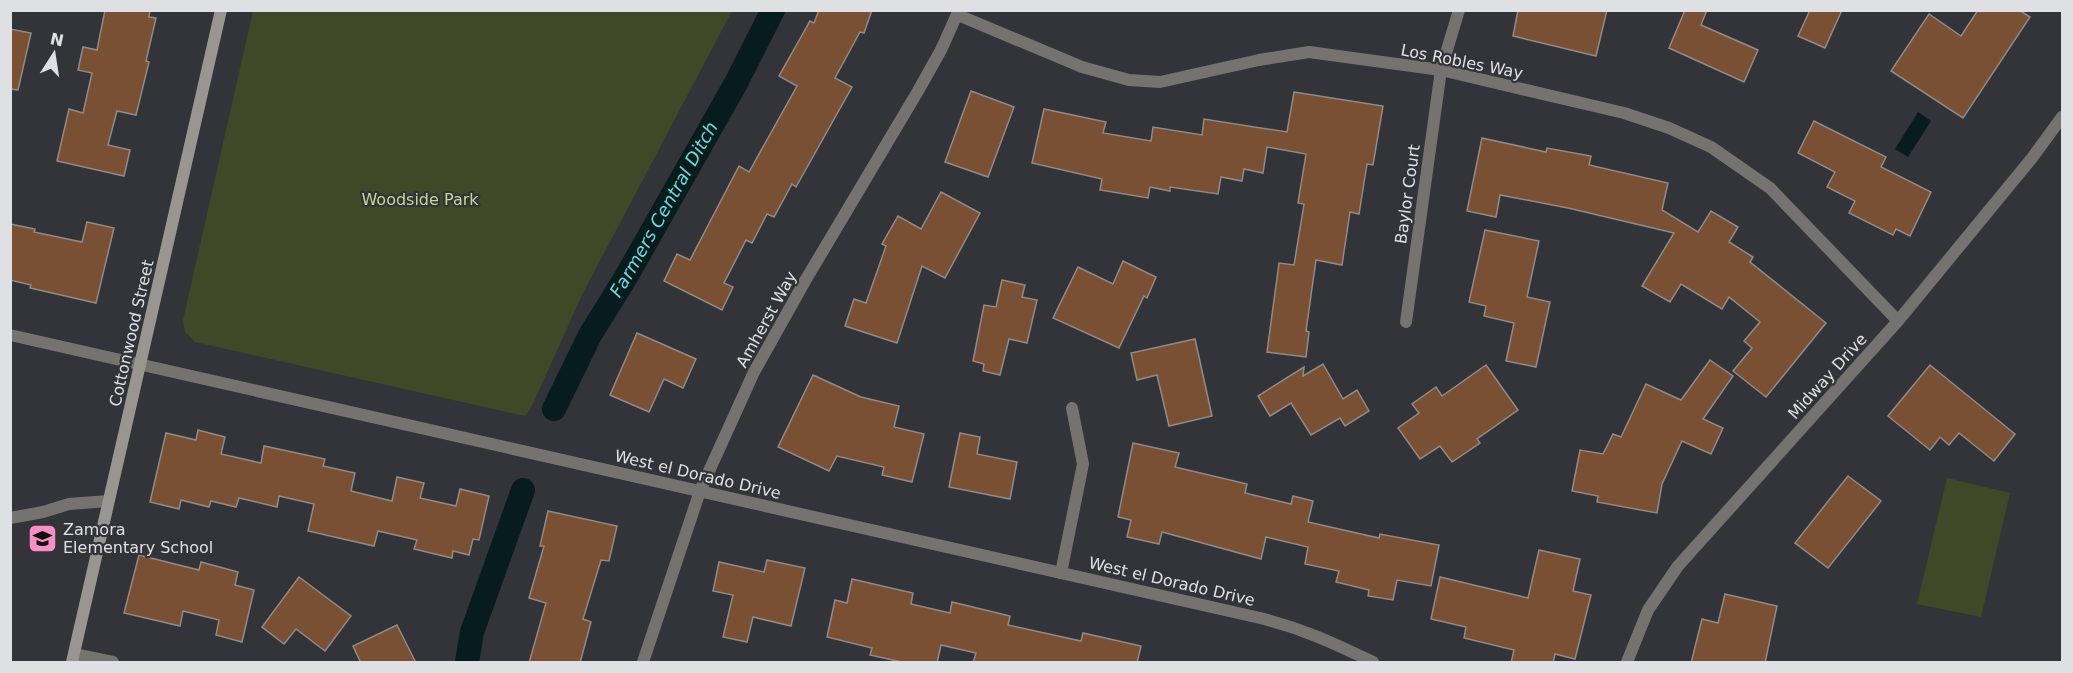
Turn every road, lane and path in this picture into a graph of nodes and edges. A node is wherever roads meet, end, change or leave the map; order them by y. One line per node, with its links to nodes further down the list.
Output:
1 (221, 10): 9 (street, Cottonwood Street)
2 (1458, 10): 4 (street, Baylor Court)
3 (958, 13): 4 (street, Los Robles Way); 11 (street, Amherst Way)
4 (1441, 70): 6 (street, Los Robles Way); 7 (street, Baylor Court)
5 (2062, 117): 6 (street, Midway Drive)
6 (1898, 321): 20 (street, Midway Drive)
7 (1406, 322)
8 (10, 335): 9 (street, West el Dorado Drive)
9 (140, 365): 11 (street, West el Dorado Drive); 12 (street, Cottonwood Street)
10 (1072, 408): 14 (street)
11 (700, 491): 14 (street, West el Dorado Drive); 18 (street, Amherst Way)
12 (108, 501): 13 (street); 15 (street, Cottonwood Street)
13 (10, 518)
14 (1062, 573): 16 (street, West el Dorado Drive)
15 (73, 658): 17 (street)
16 (1360, 660): 19 (street, West el Dorado Drive)
17 (113, 663)
18 (643, 663)
19 (1373, 663)
20 (1627, 663)

